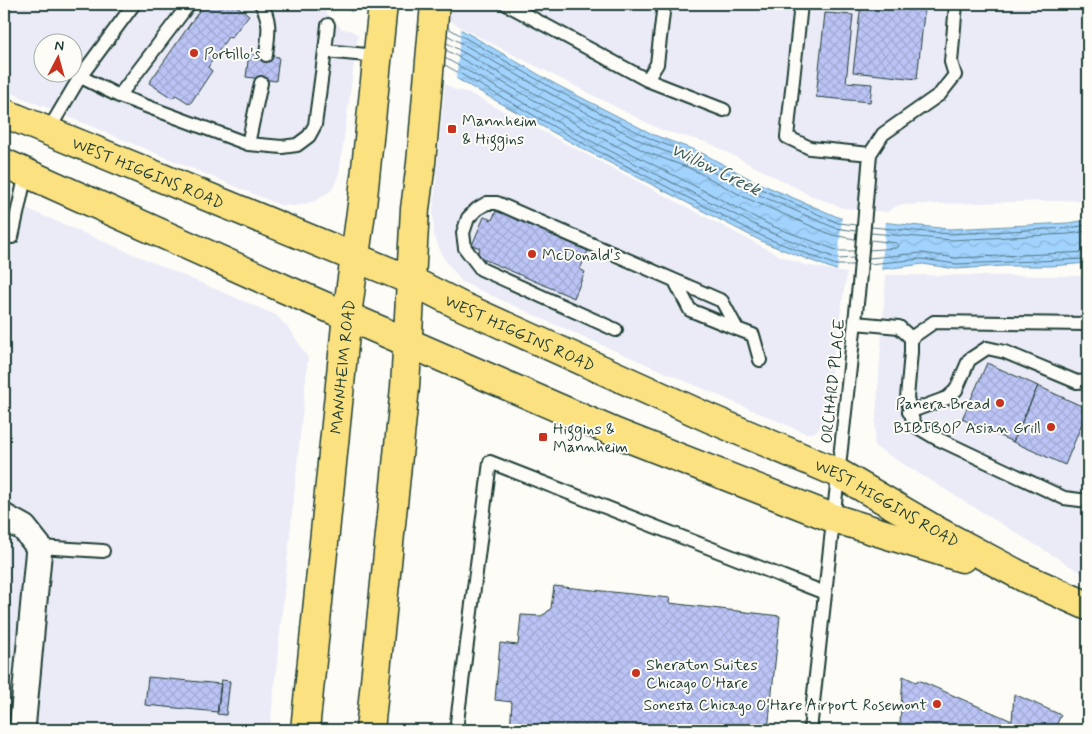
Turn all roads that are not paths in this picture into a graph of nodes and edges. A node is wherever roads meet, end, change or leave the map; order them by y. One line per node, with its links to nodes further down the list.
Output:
1 (134, 4): 14 (lane)
2 (189, 4): 19 (lane)
3 (261, 4): 13 (lane)
4 (383, 4): 12 (main road, MANNHEIM ROAD)
5 (506, 4): 16 (lane)
6 (664, 4): 16 (lane)
7 (801, 4): 24 (lane)
8 (956, 4): 24 (lane)
9 (435, 8): 28 (main road)
10 (328, 25): 11 (lane)
11 (325, 51): 12 (lane); 23 (lane)
12 (378, 51): 27 (main road, MANNHEIM ROAD)
13 (266, 55)
14 (82, 68)
15 (82, 78): 19 (lane)
16 (647, 80): 20 (lane)
17 (72, 82): 22 (lane)
18 (261, 83): 23 (lane)
19 (119, 96): 23 (lane)
20 (724, 110)
21 (4, 113): 22 (main road, WEST HIGGINS ROAD)
22 (48, 131): 27 (main road, WEST HIGGINS ROAD)
23 (248, 144)
24 (870, 154): 31 (lane, ORCHARD PLACE)
25 (15, 168): 26 (lane); 30 (main road, WEST HIGGINS ROAD)
26 (12, 236)
27 (356, 259): 28 (main road, WEST HIGGINS ROAD); 30 (main road, MANNHEIM ROAD)
28 (410, 280): 36 (main road); 40 (main road, WEST HIGGINS ROAD)
29 (675, 281): 33 (lane); 33 (lane); 34 (lane)
30 (348, 315): 36 (main road, WEST HIGGINS ROAD); 50 (main road, MANNHEIM ROAD)
31 (855, 323): 35 (lane); 40 (lane, ORCHARD PLACE)
32 (1088, 324): 35 (lane)
33 (738, 329): 37 (lane)
34 (616, 330)
35 (911, 338): 39 (lane)
36 (408, 342): 43 (main road, WEST HIGGINS ROAD); 51 (main road)
37 (760, 360)
38 (1088, 381): 39 (lane)
39 (910, 412): 41 (lane)
40 (838, 473): 43 (lane, ORCHARD PLACE); 46 (main road, WEST HIGGINS ROAD)
41 (1088, 501)
42 (6, 517): 44 (street)
43 (833, 518): 46 (main road, WEST HIGGINS ROAD); 47 (lane, ORCHARD PLACE)
44 (39, 547): 45 (lane); 49 (street)
45 (103, 551)
46 (1025, 578): 48 (main road, WEST HIGGINS ROAD)
47 (825, 593): 52 (lane); 53 (lane, ORCHARD PLACE)
48 (1088, 606)
49 (22, 730)
50 (305, 730)
51 (370, 730)
52 (456, 730)
53 (810, 730)

